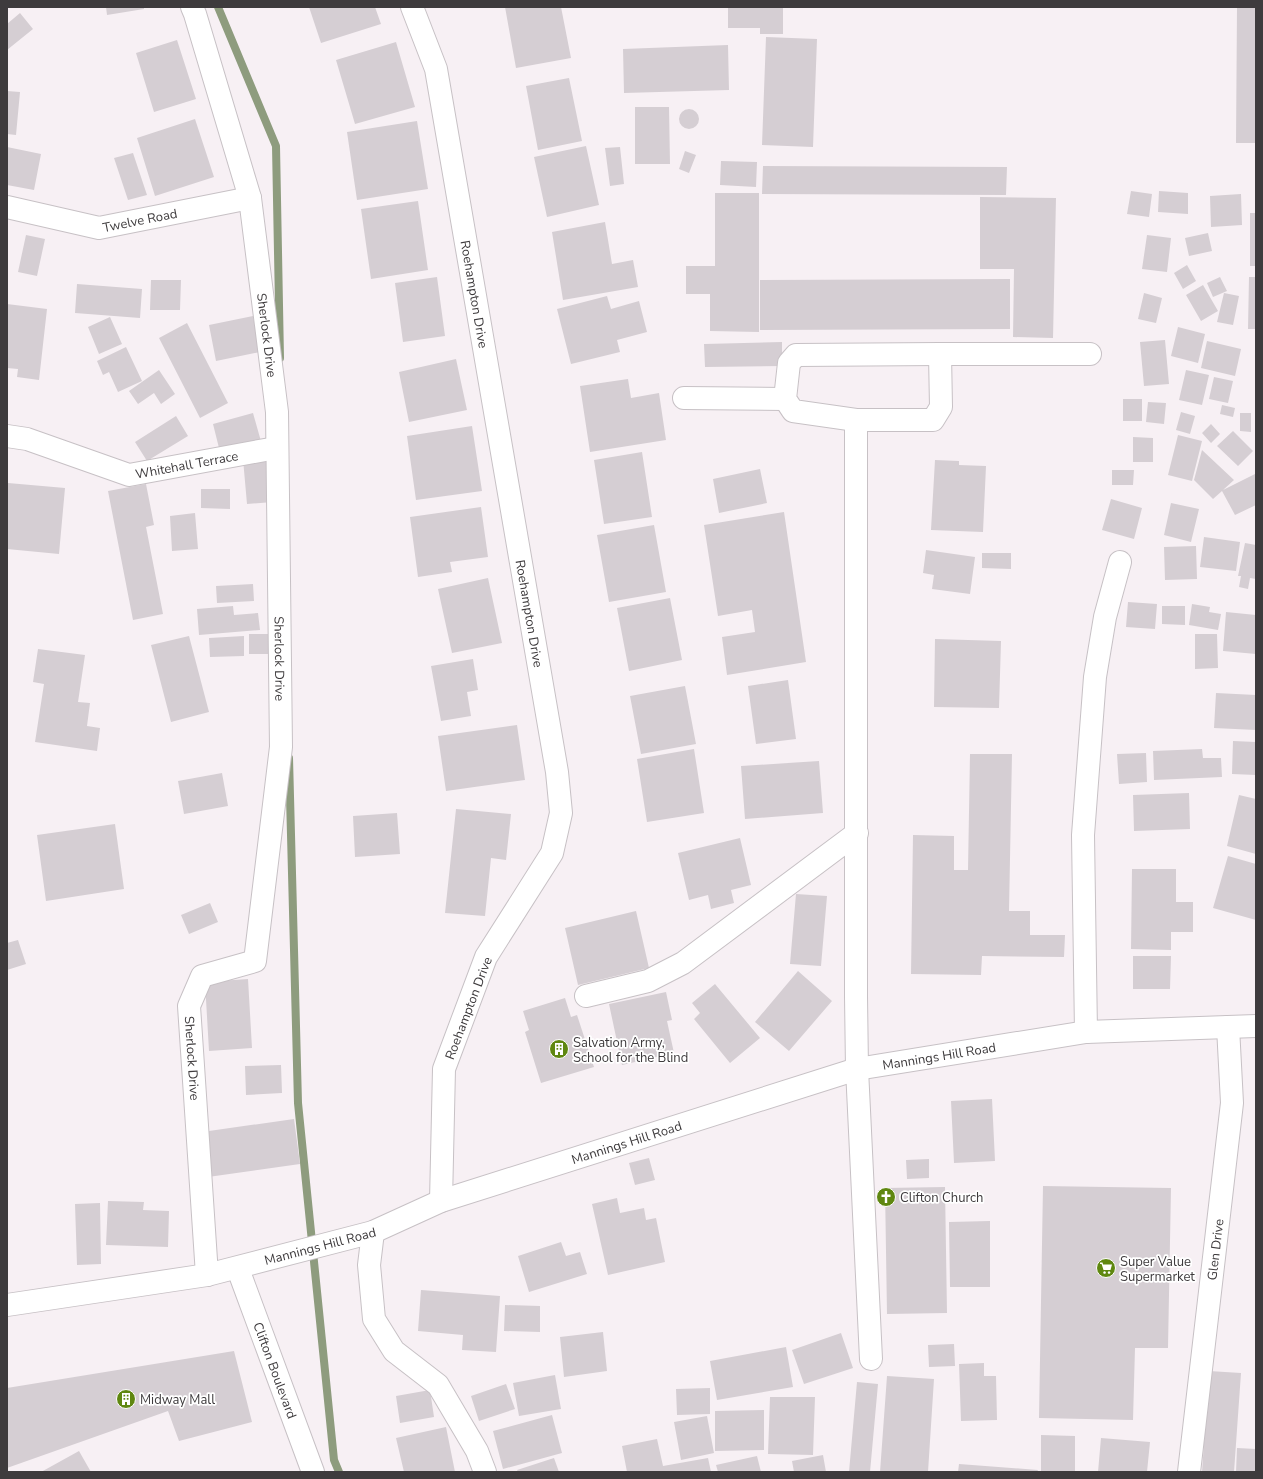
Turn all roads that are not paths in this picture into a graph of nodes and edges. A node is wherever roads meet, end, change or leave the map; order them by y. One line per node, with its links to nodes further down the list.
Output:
1 (192, 7): 3 (street, Sherlock Drive)
2 (412, 7): 19 (street, Roehampton Drive)
3 (250, 198): 4 (street, Twelve Road); 11 (street, Sherlock Drive)
4 (7, 207)
5 (940, 354): 6 (street); 8 (street); 9 (street)
6 (1090, 354)
7 (684, 398): 8 (street)
8 (785, 399): 9 (street)
9 (856, 420): 13 (street)
10 (7, 436): 11 (street, Whitehall Terrace)
11 (276, 448): 22 (street, Sherlock Drive)
12 (1120, 562): 17 (street)
13 (857, 833): 14 (street); 18 (street)
14 (586, 996)
15 (1256, 1026): 16 (street, Mannings Hill Road)
16 (1228, 1027): 17 (street, Mannings Hill Road); 27 (street, Glen Drive)
17 (1086, 1032): 18 (street, Mannings Hill Road)
18 (857, 1069): 19 (street, Mannings Hill Road); 24 (street)
19 (441, 1201): 20 (street, Mannings Hill Road)
20 (373, 1232): 21 (street, Mannings Hill Road); 26 (street)
21 (238, 1269): 22 (street, Mannings Hill Road); 25 (street, Clifton Boulevard)
22 (207, 1276): 23 (street, Mannings Hill Road)
23 (7, 1304)
24 (871, 1358)
25 (313, 1472)
26 (485, 1472)
27 (1189, 1472)

